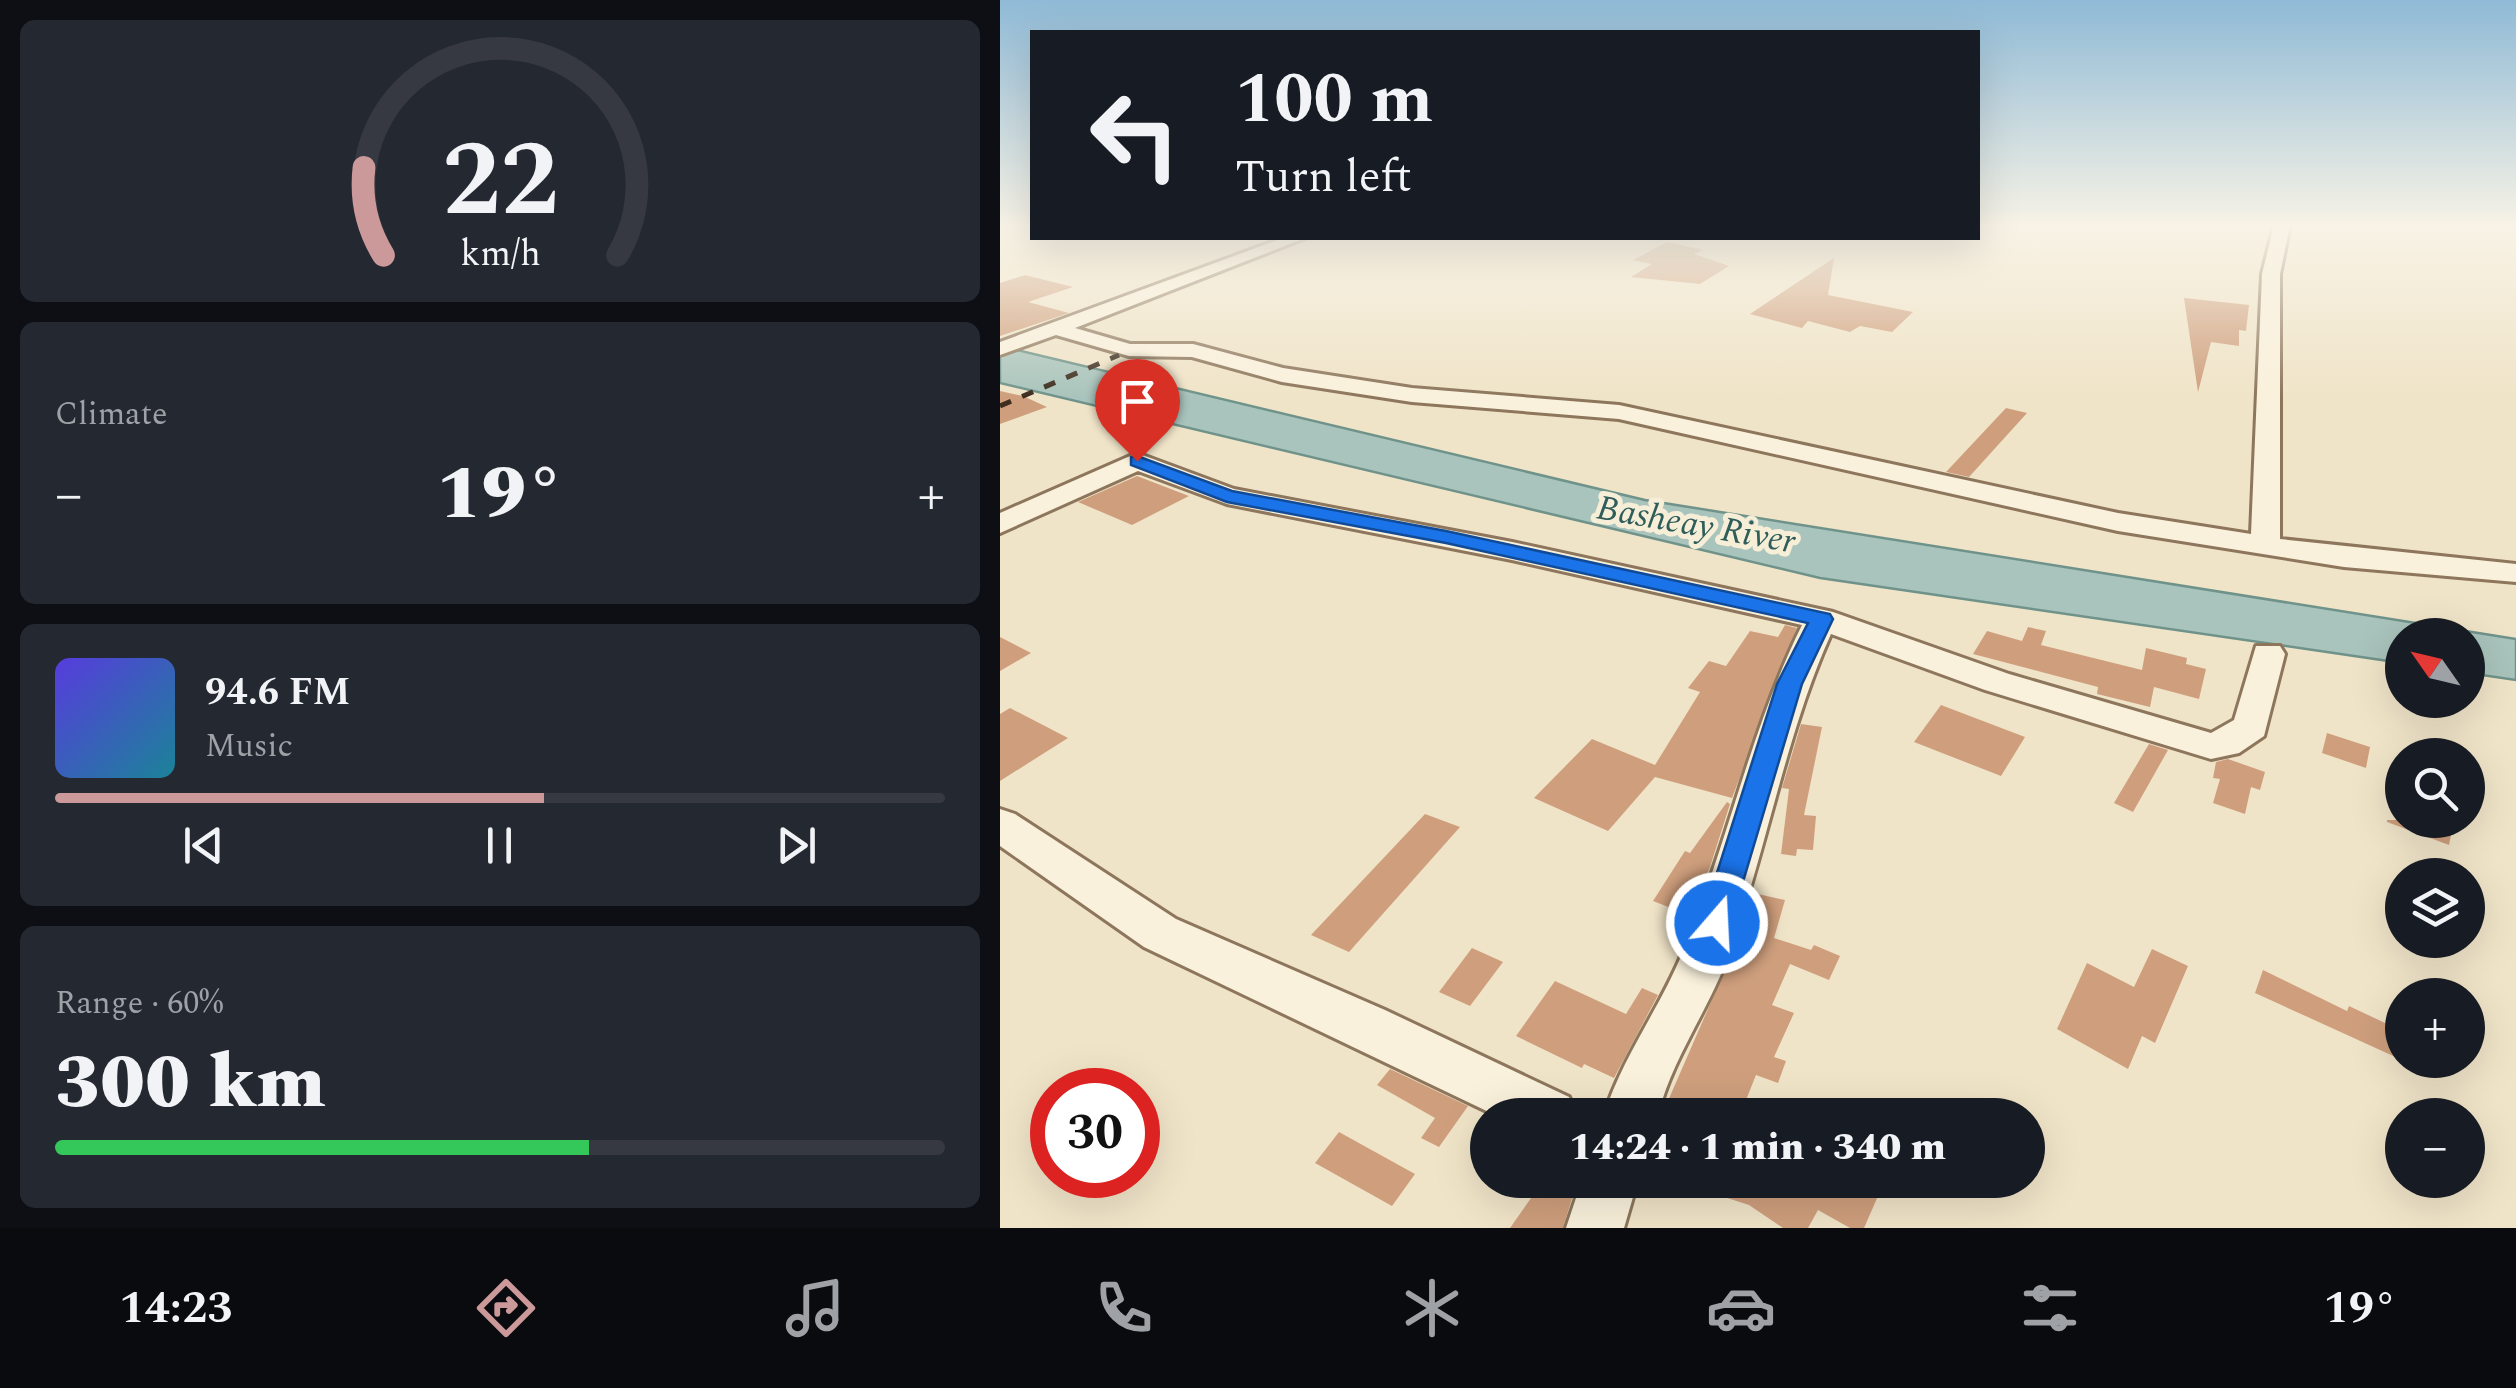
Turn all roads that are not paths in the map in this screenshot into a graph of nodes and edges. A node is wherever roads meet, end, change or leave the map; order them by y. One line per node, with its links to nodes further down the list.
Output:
1 (1177, 282): 3 (street)
2 (2271, 282): 6 (street)
3 (1056, 327): 4 (street); 6 (street)
4 (1000, 349)
5 (1000, 524): 8 (street)
6 (2265, 545): 7 (street)
7 (2516, 573)
8 (1822, 619): 9 (street); 12 (street)
9 (2268, 654)
10 (1000, 825): 11 (street)
11 (1515, 1098)
12 (1635, 1098)
13 (1604, 1198): 14 (street)
14 (1595, 1228)

